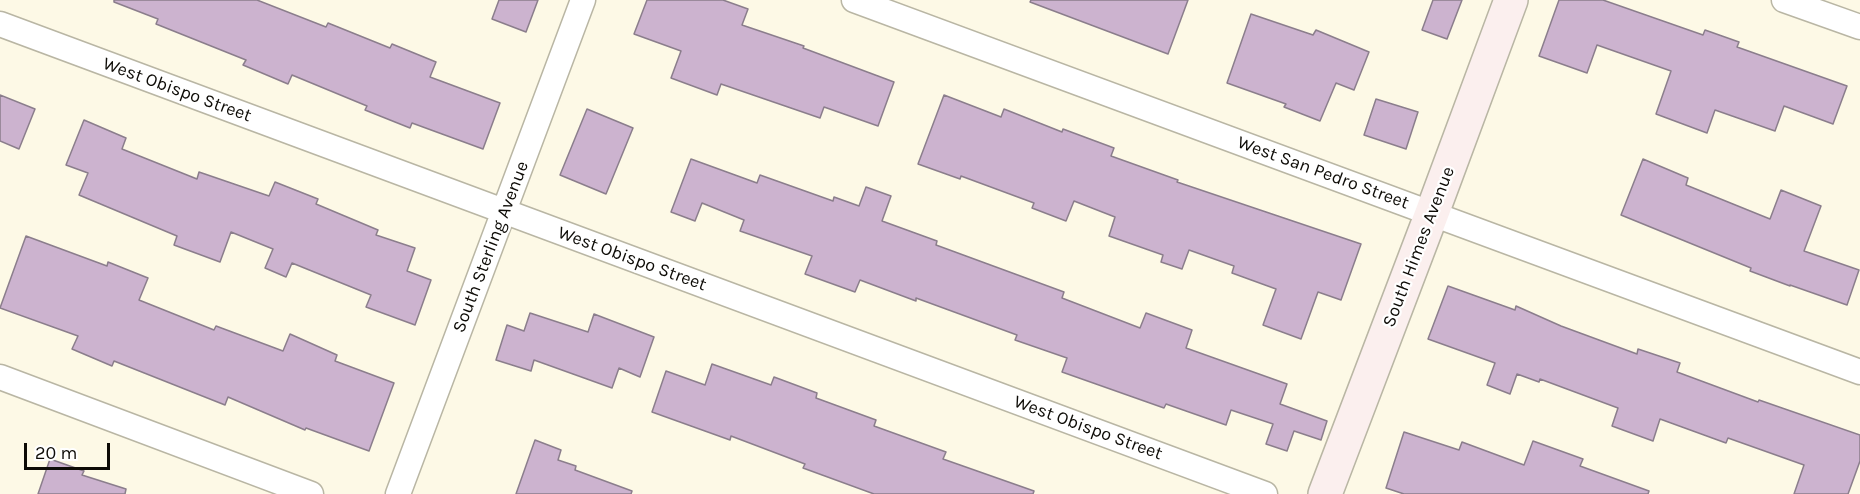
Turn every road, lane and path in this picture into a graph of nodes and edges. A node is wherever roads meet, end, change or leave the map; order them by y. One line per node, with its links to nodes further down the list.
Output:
1 (583, 0): 7 (street, South Sterling Avenue)
2 (854, 0): 8 (street, West San Pedro Street)
3 (1511, 0): 8 (street, South Himes Avenue)
4 (1784, 0): 6 (street)
5 (0, 24): 7 (street, West Obispo Street)
6 (1860, 27)
7 (504, 212): 12 (street, South Sterling Avenue); 13 (street, West Obispo Street)
8 (1432, 213): 9 (street, West San Pedro Street); 14 (street, South Himes Avenue)
9 (1860, 372)
10 (0, 377): 11 (street)
11 (310, 494)
12 (398, 494)
13 (1265, 494)
14 (1325, 494)

